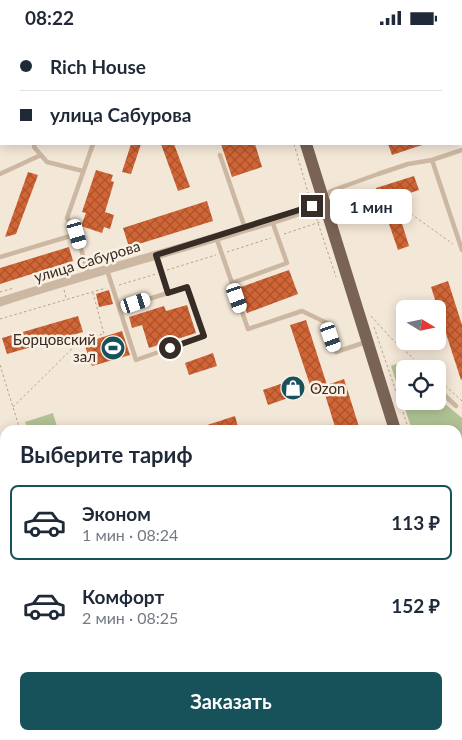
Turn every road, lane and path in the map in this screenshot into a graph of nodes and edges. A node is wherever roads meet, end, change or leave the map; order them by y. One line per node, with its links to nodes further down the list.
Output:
1 (35, 145): 5 (lane)
2 (93, 145): 8 (lane)
3 (306, 145): 10 (main road)
4 (462, 150): 7 (lane)
5 (41, 155): 8 (lane); 9 (lane)
6 (220, 155): 15 (lane)
7 (432, 160): 10 (lane); 20 (lane)
8 (83, 171): 16 (lane)
9 (0, 174)
10 (323, 199): 13 (main road); 14 (street, улица Сабурова)
11 (373, 204): 13 (path)
12 (407, 211): 19 (path)
13 (330, 219): 17 (path); 34 (main road)
14 (272, 220): 15 (street, улица Сабурова); 17 (lane)
15 (245, 228): 18 (street, улица Сабурова)
16 (77, 234): 23 (lane); 26 (lane)
17 (277, 236): 21 (path); 27 (lane)
18 (216, 237): 21 (lane); 22 (street, улица Сабурова)
19 (454, 245)
20 (462, 251)
21 (222, 253): 25 (path); 27 (lane)
22 (156, 255): 24 (street, улица Сабурова); 25 (lane)
23 (0, 257)
24 (107, 269): 26 (street, улица Сабурова); 28 (lane)
25 (162, 272): 28 (path); 30 (lane)
26 (88, 274): 31 (street, улица Сабурова)
27 (232, 283): 34 (lane)
28 (112, 287): 29 (path); 32 (lane)
29 (92, 292): 33 (path); 42 (path)
30 (168, 293): 32 (lane); 32 (lane)
31 (0, 303)
32 (120, 308)
33 (0, 319)
34 (368, 341): 45 (main road)
35 (416, 360): 38 (path)
36 (0, 365): 42 (path)
37 (446, 386): 40 (path)
38 (396, 392)
39 (446, 397): 41 (lane)
40 (462, 401)
41 (456, 406)
42 (13, 407): 44 (path)
43 (402, 410): 46 (path)
44 (18, 425)
45 (394, 425)
46 (407, 425)

